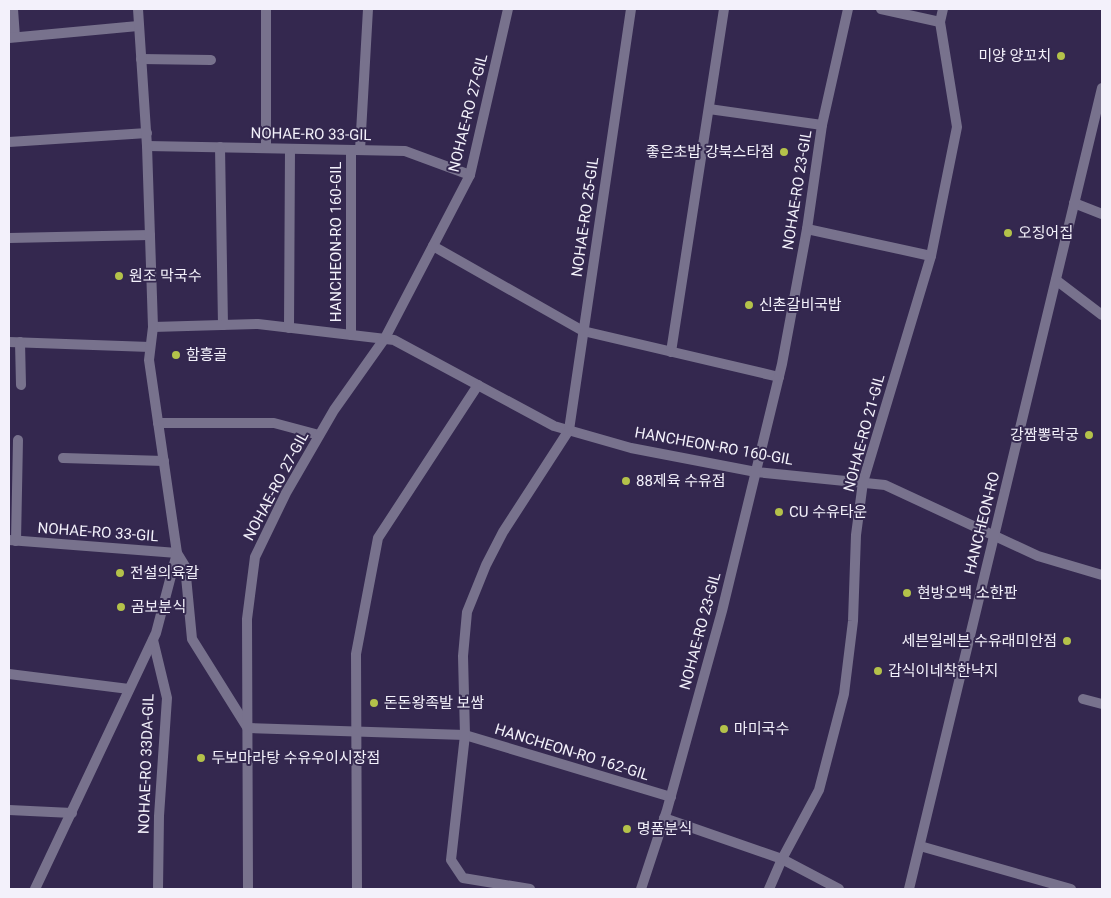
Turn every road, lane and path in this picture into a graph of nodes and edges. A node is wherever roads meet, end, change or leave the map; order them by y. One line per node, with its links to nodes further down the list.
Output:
1 (13, 9): 13 (street)
2 (138, 9): 12 (street, NOHAE-RO 33-GIL)
3 (266, 9): 24 (street)
4 (368, 9): 26 (street, HANCHEON-RO 160-GIL)
5 (508, 9): 27 (street, NOHAE-RO 27-GIL)
6 (631, 9): 40 (street, NOHAE-RO 25-GIL)
7 (724, 9): 17 (street)
8 (848, 9): 19 (street, NOHAE-RO 23-GIL)
9 (881, 9): 11 (street)
10 (943, 9): 11 (street, NOHAE-RO 21-GIL)
11 (940, 22): 34 (street, NOHAE-RO 21-GIL)
12 (138, 26): 13 (street); 14 (street, NOHAE-RO 33-GIL)
13 (12, 37)
14 (141, 59): 15 (street); 20 (street, NOHAE-RO 33-GIL)
15 (211, 60)
16 (1102, 88): 18 (street, HANCHEON-RO)
17 (708, 109): 19 (street); 46 (street)
18 (1099, 119): 28 (street, HANCHEON-RO)
19 (822, 125): 30 (street, NOHAE-RO 23-GIL)
20 (146, 133): 21 (street); 22 (street, NOHAE-RO 33-GIL)
21 (9, 142)
22 (147, 146): 23 (street, NOHAE-RO 33-GIL); 31 (street, NOHAE-RO 33-GIL)
23 (220, 147): 24 (street, NOHAE-RO 33-GIL); 37 (street)
24 (266, 148): 25 (street, NOHAE-RO 33-GIL)
25 (290, 149): 26 (street, NOHAE-RO 33-GIL); 39 (street)
26 (356, 150): 27 (street, NOHAE-RO 33-GIL); 41 (street, HANCHEON-RO 160-GIL)
27 (470, 175): 33 (street, NOHAE-RO 27-GIL)
28 (1074, 203): 29 (street); 35 (street, HANCHEON-RO)
29 (1102, 214)
30 (807, 229): 34 (street); 47 (street, NOHAE-RO 23-GIL)
31 (150, 235): 32 (street); 38 (street, NOHAE-RO 33-GIL)
32 (9, 238)
33 (433, 246): 40 (street); 42 (street, NOHAE-RO 27-GIL)
34 (931, 256): 57 (street, NOHAE-RO 21-GIL)
35 (1056, 280): 36 (street); 58 (street, HANCHEON-RO)
36 (1102, 315)
37 (223, 325): 38 (street, HANCHEON-RO 160-GIL); 39 (street, HANCHEON-RO 160-GIL)
38 (153, 326): 45 (street, NOHAE-RO 33-GIL)
39 (290, 328): 41 (street, HANCHEON-RO 160-GIL)
40 (583, 331): 46 (street); 51 (street, NOHAE-RO 25-GIL)
41 (351, 335): 42 (street, HANCHEON-RO 160-GIL)
42 (385, 338): 49 (street, HANCHEON-RO 160-GIL); 52 (street, NOHAE-RO 27-GIL)
43 (9, 342): 44 (street)
44 (20, 342): 45 (street); 48 (street)
45 (150, 346): 50 (street, NOHAE-RO 33-GIL)
46 (671, 352): 47 (street)
47 (779, 377): 56 (street, NOHAE-RO 23-GIL)
48 (21, 385)
49 (478, 385): 51 (street, HANCHEON-RO 160-GIL); 68 (street)
50 (158, 423): 52 (street); 55 (street, NOHAE-RO 33-GIL)
51 (569, 430): 56 (street, HANCHEON-RO 160-GIL); 69 (street)
52 (319, 435): 67 (street, NOHAE-RO 27-GIL)
53 (18, 440): 59 (street, NOHAE-RO 33-GIL)
54 (63, 458): 55 (street)
55 (164, 461): 60 (street, NOHAE-RO 33-GIL)
56 (756, 472): 57 (street, HANCHEON-RO 160-GIL); 70 (street, NOHAE-RO 23-GIL)
57 (863, 482): 58 (street, HANCHEON-RO 160-GIL); 75 (street, NOHAE-RO 21-GIL)
58 (994, 535): 61 (street, HANCHEON-RO 160-GIL); 74 (street, HANCHEON-RO)
59 (13, 540): 60 (street, NOHAE-RO 33-GIL)
60 (177, 553): 62 (street, NOHAE-RO 33-GIL); 67 (street, NOHAE-RO 33-GIL)
61 (1102, 575)
62 (153, 640): 64 (street, NOHAE-RO 33-GIL); 78 (street, NOHAE-RO 33DA-GIL)
63 (9, 674): 64 (street)
64 (129, 689): 72 (street, NOHAE-RO 33-GIL)
65 (1083, 699): 66 (street)
66 (1102, 704)
67 (248, 728): 68 (street, HANCHEON-RO 162-GIL); 79 (street, NOHAE-RO 27-GIL)
68 (355, 731): 69 (street, HANCHEON-RO 162-GIL); 80 (street)
69 (465, 735): 70 (street, HANCHEON-RO 162-GIL); 76 (street)
70 (671, 797): 73 (street, NOHAE-RO 23-GIL)
71 (9, 810): 72 (street)
72 (72, 813): 77 (street, NOHAE-RO 33-GIL)
73 (664, 818): 75 (street); 82 (street, NOHAE-RO 23-GIL)
74 (920, 846): 85 (street, HANCHEON-RO); 86 (street)
75 (782, 859): 83 (street, NOHAE-RO 21-GIL); 84 (street)
76 (493, 886): 81 (street)
77 (35, 889)
78 (158, 889)
79 (248, 889)
80 (357, 889)
81 (530, 889)
82 (641, 889)
83 (769, 889)
84 (839, 889)
85 (910, 889)
86 (1072, 889)

